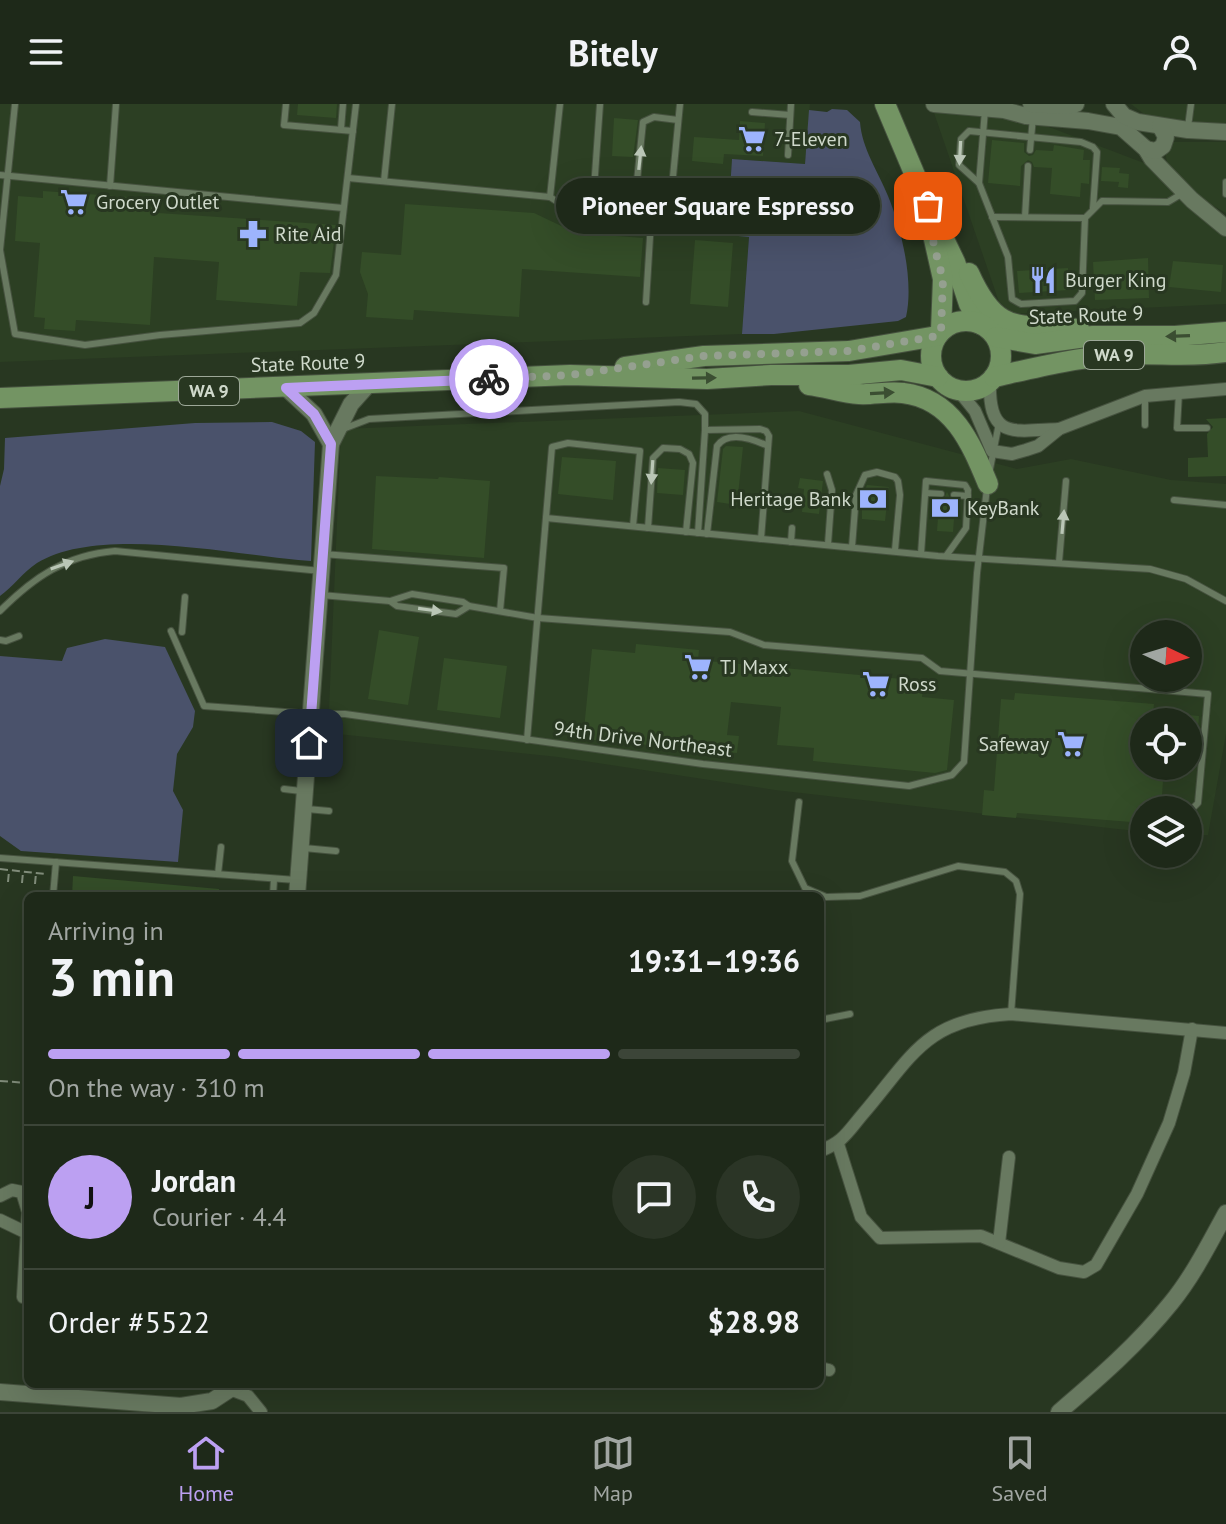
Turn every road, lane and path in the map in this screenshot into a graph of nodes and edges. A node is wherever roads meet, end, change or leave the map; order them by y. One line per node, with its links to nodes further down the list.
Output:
1 (15, 104): 32 (lane)
2 (116, 104): 37 (lane)
3 (286, 104): 22 (lane)
4 (343, 104): 22 (lane)
5 (356, 104): 24 (lane)
6 (392, 104): 34 (lane)
7 (560, 104): 41 (lane)
8 (600, 104): 38 (lane)
9 (680, 104): 20 (lane)
10 (791, 104): 19 (lane)
11 (885, 104): 42 (main road)
12 (934, 104): 17 (street)
13 (1078, 104): 16 (street); 21 (street)
14 (1114, 104): 28 (street)
15 (1191, 104): 23 (lane)
16 (1035, 107): 17 (street); 21 (street); 27 (lane)
17 (985, 108): 25 (lane)
18 (752, 112): 19 (lane)
19 (790, 115): 30 (lane)
20 (678, 120): 38 (lane, one-way to 20); 48 (lane)
21 (1088, 121): 28 (street)
22 (341, 129): 24 (lane)
23 (1188, 130): 26 (street); 28 (street)
24 (353, 131): 33 (lane)
25 (983, 132): 27 (lane); 36 (lane); 36 (lane, one-way to 36)
26 (1226, 132)
27 (1031, 138): 29 (lane); 44 (lane)
28 (1158, 142): 39 (street)
29 (1030, 150)
30 (788, 155)
31 (1028, 166): 47 (lane)
32 (4, 176): 37 (lane); 43 (lane)
33 (348, 178): 34 (lane); 43 (lane)
34 (384, 181): 41 (lane)
35 (1226, 182): 40 (lane)
36 (979, 183): 46 (lane)
37 (110, 186): 43 (lane)
38 (594, 190): 45 (lane)
39 (1185, 192): 44 (lane); 52 (street)
40 (1226, 194)
41 (550, 197): 45 (lane)
42 (928, 206): 54 (main road); 56 (main road); 57 (main road)
43 (343, 208)
44 (1093, 208): 49 (lane)
45 (592, 217): 50 (lane)
46 (992, 217): 47 (lane); 49 (lane)
47 (1025, 217): 49 (lane)
48 (669, 218): 50 (lane); 51 (lane)
49 (1085, 218)
50 (651, 221): 53 (lane)
51 (680, 224)
52 (1226, 228)
53 (646, 302)
54 (988, 330): 56 (main road); 57 (main road, State Route 9 / WA 9); 62 (main road)
55 (1226, 332): 57 (main road, State Route 9 / WA 9, one-way to 57)
56 (939, 334): 59 (main road, State Route 9 / WA 9); 61 (main road)
57 (1093, 336)
58 (1220, 356): 62 (main road, State Route 9 / WA 9)
59 (570, 375): 60 (main road, State Route 9 / WA 9, one-way to 60); 63 (main road, State Route 9 / WA 9)
60 (750, 376): 61 (main road, State Route 9 / WA 9); 80 (main road, one-way to 80)
61 (938, 377): 66 (main road)
62 (992, 379): 66 (main road); 70 (street)
63 (368, 385): 64 (main road, State Route 9 / WA 9); 75 (street)
64 (286, 388): 69 (main road, State Route 9 / WA 9); 75 (street)
65 (1226, 389): 67 (street)
66 (958, 390): 77 (street)
67 (1179, 392): 68 (street); 72 (lane)
68 (1145, 396): 71 (lane); 73 (street)
69 (0, 398)
70 (999, 423): 73 (street); 77 (lane)
71 (1145, 425)
72 (1207, 428)
73 (1059, 429): 77 (street)
74 (705, 430): 75 (lane); 76 (lane); 92 (lane)
75 (331, 444): 103 (street)
76 (768, 446): 93 (lane); 94 (lane)
77 (992, 451): 80 (lane)
78 (827, 474): 96 (lane)
79 (1066, 481): 102 (lane, one-way to 79)
80 (988, 484): 101 (lane)
81 (926, 493): 82 (lane); 84 (lane); 99 (lane)
82 (941, 494)
83 (954, 495): 84 (lane)
84 (968, 496): 100 (lane)
85 (1174, 500): 86 (lane)
86 (1226, 505)
87 (546, 518): 88 (lane); 88 (lane); 111 (lane)
88 (633, 526): 89 (lane)
89 (648, 528): 91 (lane); 91 (lane, one-way to 89)
90 (792, 528): 95 (lane)
91 (686, 532): 92 (lane)
92 (698, 533): 93 (lane)
93 (707, 534): 94 (lane)
94 (761, 539): 95 (lane)
95 (791, 542): 96 (lane)
96 (828, 544): 97 (lane)
97 (852, 547): 98 (lane); 98 (lane)
98 (895, 550): 99 (lane)
99 (921, 554): 100 (lane)
100 (946, 556): 101 (lane)
101 (980, 558): 102 (lane); 116 (lane)
102 (1059, 562): 107 (lane)
103 (322, 563): 104 (street); 109 (lane, one-way to 103); 110 (lane)
104 (321, 595): 106 (lane); 117 (street)
105 (185, 597): 113 (lane)
106 (390, 601): 108 (lane); 108 (lane, one-way to 108)
107 (1226, 601)
108 (469, 606): 110 (lane)
109 (0, 611)
110 (500, 611): 111 (lane)
111 (538, 618): 116 (lane); 118 (lane)
112 (171, 631): 117 (lane, 94th Drive Northeast)
113 (182, 632)
114 (19, 636): 115 (lane)
115 (0, 640)
116 (969, 674): 118 (lane, 94th Drive Northeast); 122 (lane)
117 (312, 714): 118 (lane, 94th Drive Northeast); 120 (street)
118 (527, 740)
119 (290, 742): 120 (lane)
120 (309, 743): 123 (street)
121 (284, 789): 123 (lane)
122 (1199, 796)
123 (304, 800): 125 (lane); 127 (street)
124 (799, 802): 146 (lane)
125 (329, 811)
126 (221, 847): 137 (lane)
127 (300, 847): 128 (lane); 143 (street)
128 (336, 851)
129 (967, 856): 132 (lane)
130 (0, 858): 131 (lane)
131 (56, 862): 137 (lane); 144 (lane)
132 (966, 867): 147 (lane); 149 (lane)
133 (0, 869): 134 (path)
134 (9, 869): 135 (path); 140 (path)
135 (23, 871): 136 (path); 141 (path)
136 (36, 872): 138 (path); 142 (path)
137 (218, 874): 139 (lane)
138 (48, 876)
139 (274, 879): 143 (lane); 145 (lane)
140 (8, 882)
141 (22, 883)
142 (35, 884)
143 (297, 888)
144 (53, 892)
145 (273, 892)
146 (814, 892)
147 (824, 896)
148 (850, 1014): 150 (lane)
149 (1011, 1014): 151 (street); 155 (street)
150 (824, 1019)
151 (1192, 1029): 152 (street); 163 (street)
152 (1226, 1033)
153 (0, 1081): 154 (path)
154 (24, 1083)
155 (838, 1144): 156 (street); 163 (street)
156 (824, 1149)
157 (1009, 1157): 163 (street)
158 (0, 1196): 159 (street)
159 (24, 1199)
160 (1226, 1213): 170 (street)
161 (0, 1220): 162 (street)
162 (24, 1232)
163 (999, 1243)
164 (24, 1281): 165 (street)
165 (23, 1297)
166 (233, 1388): 168 (street)
167 (236, 1388): 169 (street)
168 (0, 1392)
169 (261, 1412)
170 (1059, 1412)

